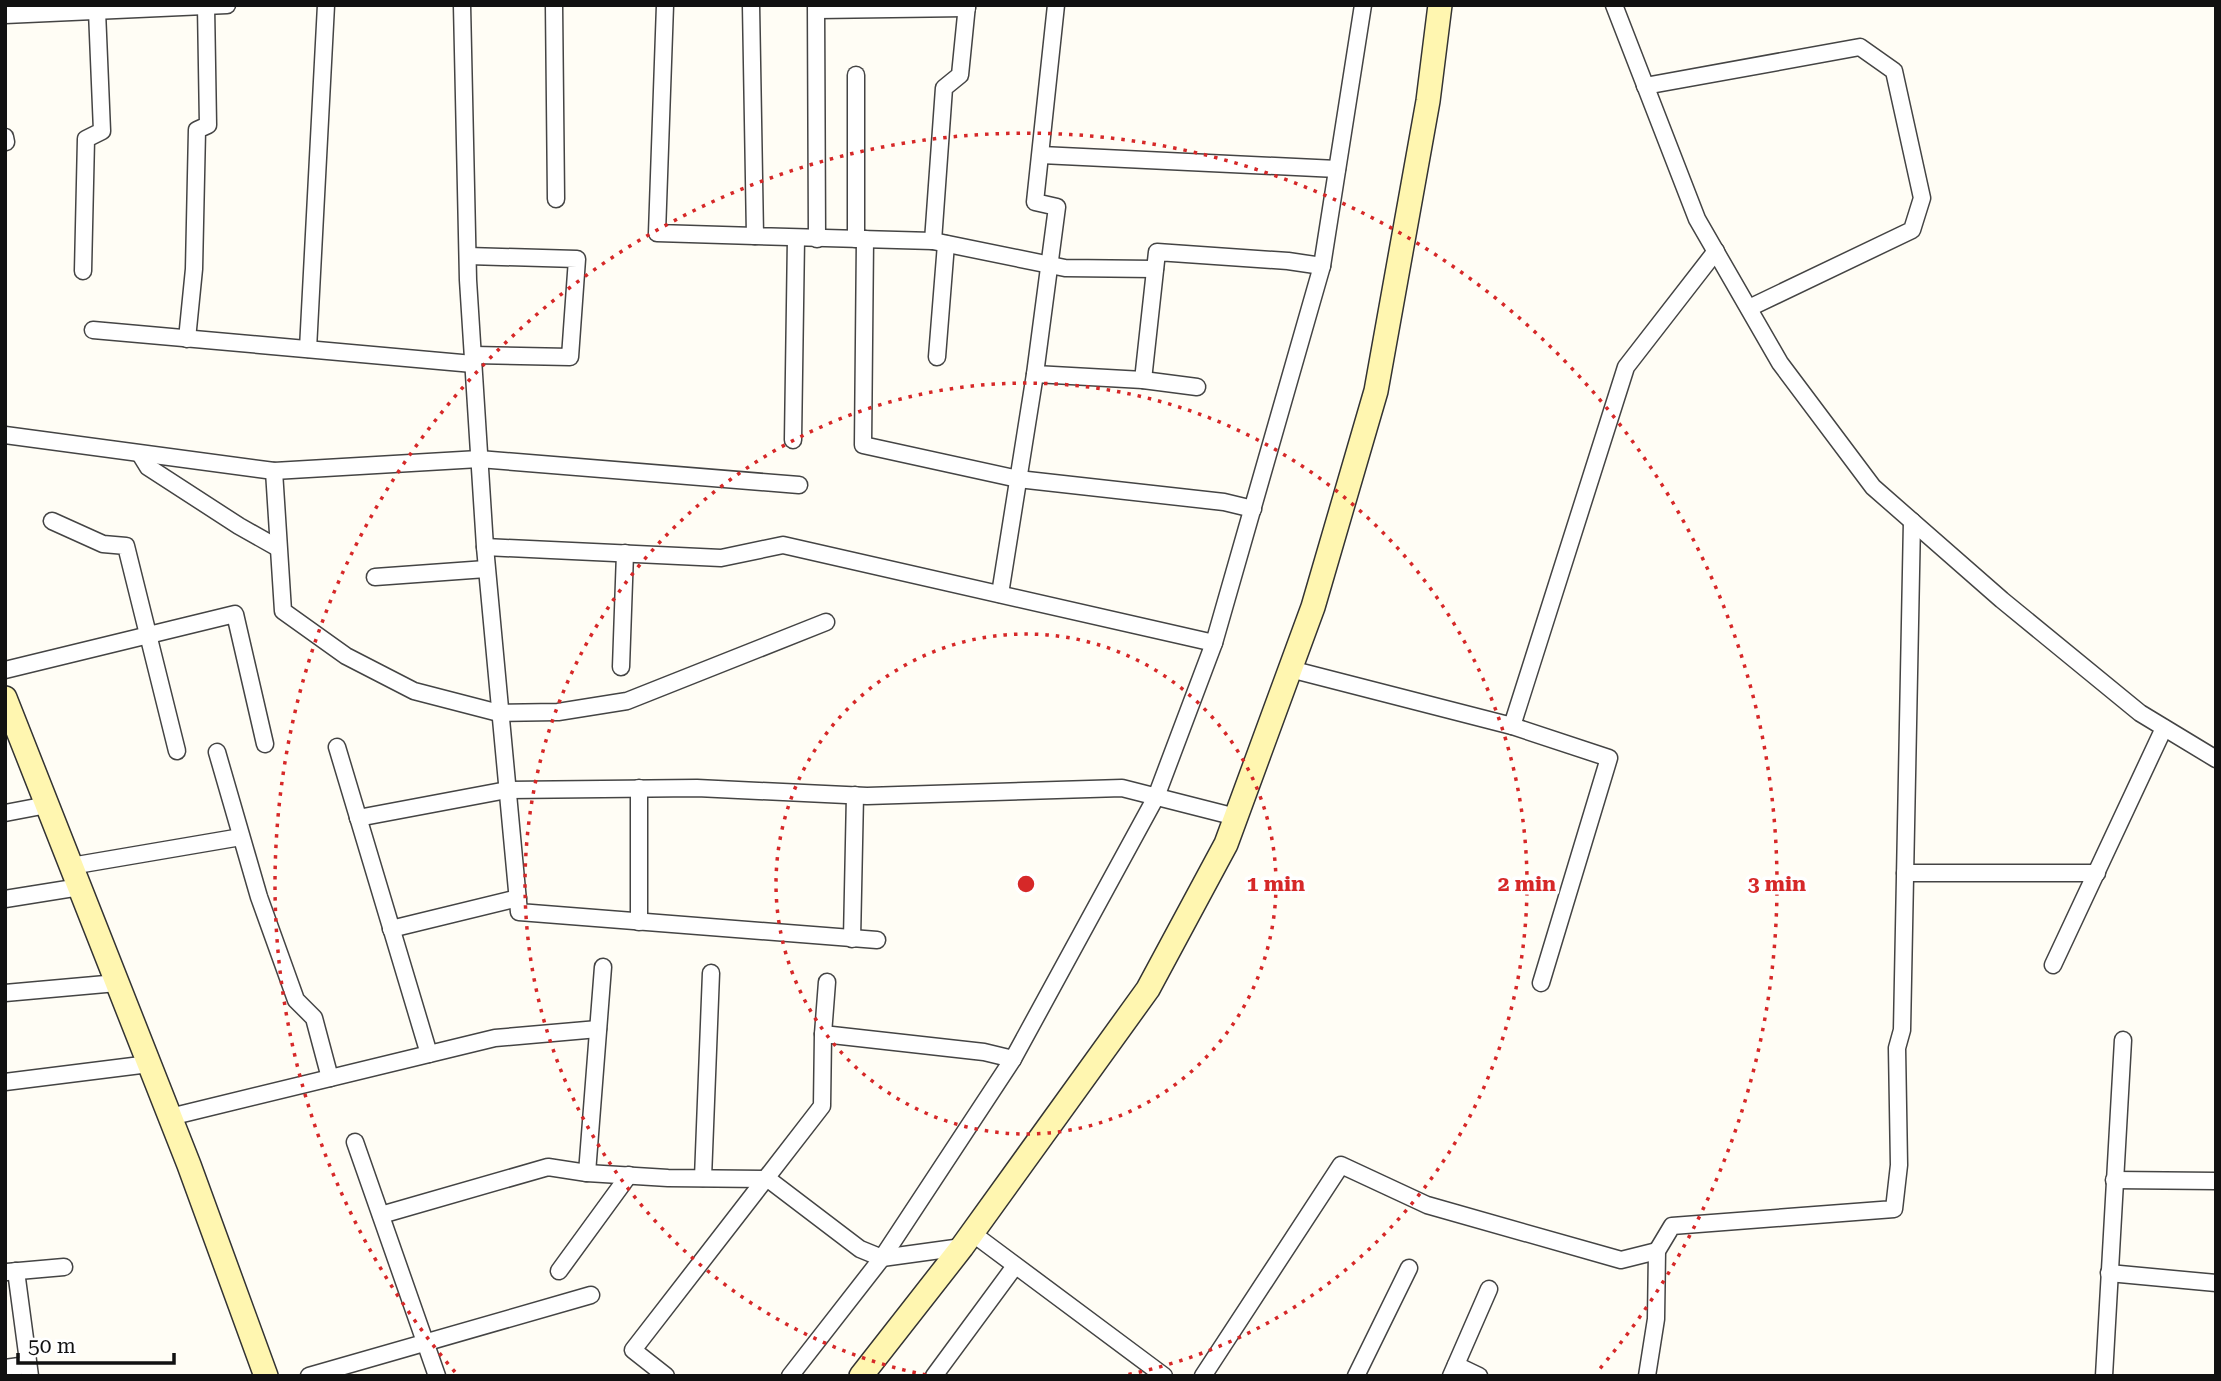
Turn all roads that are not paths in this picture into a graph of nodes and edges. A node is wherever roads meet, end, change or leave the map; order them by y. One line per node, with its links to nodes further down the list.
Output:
1 (227, 5): 11 (street)
2 (326, 5): 35 (street)
3 (462, 5): 27 (street)
4 (554, 5): 20 (street)
5 (665, 5): 21 (street)
6 (751, 5): 21 (street)
7 (1056, 5): 18 (street)
8 (1363, 5): 19 (street)
9 (1440, 5): 61 (main road)
10 (1614, 5): 17 (street)
11 (206, 6): 14 (street); 34 (street)
12 (967, 6): 13 (street); 25 (street)
13 (817, 8): 23 (street)
14 (97, 11): 15 (street); 31 (street)
15 (5, 15)
16 (856, 75): 24 (street)
17 (1646, 86): 26 (street); 32 (street)
18 (1041, 155): 19 (street); 28 (street)
19 (1337, 169): 29 (street)
20 (556, 199)
21 (755, 236): 22 (street)
22 (796, 238): 23 (street); 42 (street)
23 (817, 239): 24 (street)
24 (861, 239): 25 (street); 46 (street)
25 (939, 242): 28 (street); 36 (street)
26 (1716, 251): 32 (street); 66 (street)
27 (468, 256): 37 (street); 37 (street)
28 (1049, 264): 30 (street); 38 (street)
29 (1322, 266): 30 (street); 48 (street)
30 (1154, 269): 39 (street)
31 (83, 271)
32 (1749, 308): 50 (street)
33 (93, 330): 34 (street)
34 (187, 339): 35 (street)
35 (308, 349): 37 (street)
36 (937, 357)
37 (473, 360): 44 (street)
38 (1035, 374): 39 (street); 46 (street)
39 (1143, 380): 40 (street)
40 (1197, 387)
41 (5, 435): 43 (street)
42 (793, 440)
43 (140, 454): 45 (street); 52 (street)
44 (480, 460): 45 (street); 47 (street); 51 (street)
45 (274, 471): 52 (street)
46 (1018, 480): 48 (street); 56 (street)
47 (799, 485)
48 (1253, 509): 59 (street)
49 (52, 521): 58 (street)
50 (1912, 522): 67 (street); 82 (street)
51 (485, 547): 53 (street); 54 (street)
52 (278, 548): 64 (street)
53 (625, 553): 56 (street); 60 (street)
54 (486, 569): 55 (street); 64 (street)
55 (375, 578)
56 (1000, 594): 59 (street)
57 (826, 622): 64 (street)
58 (148, 635): 62 (street); 68 (street); 70 (street)
59 (1214, 643): 76 (street)
60 (621, 667)
61 (1290, 669): 66 (street); 79 (main road)
62 (5, 670)
63 (5, 698): 65 (main road)
64 (499, 713): 74 (street)
65 (10, 721): 77 (main road)
66 (1512, 726): 96 (street)
67 (2164, 727): 72 (street); 83 (street)
68 (265, 744)
69 (337, 747): 80 (street)
70 (177, 751)
71 (217, 752): 81 (street)
72 (2216, 758)
73 (639, 788): 74 (street); 75 (street); 87 (street)
74 (507, 790): 80 (street); 85 (street)
75 (855, 795): 76 (street); 89 (street)
76 (1156, 797): 79 (street); 102 (street)
77 (47, 805): 78 (street); 84 (main road)
78 (5, 813)
79 (1236, 817): 115 (main road)
80 (358, 818): 88 (street)
81 (242, 837): 84 (street); 104 (street)
82 (1905, 873): 83 (street); 116 (street)
83 (2097, 873): 91 (street)
84 (75, 876): 86 (street); 95 (main road)
85 (518, 898): 87 (street); 88 (street)
86 (5, 899)
87 (639, 922): 89 (street)
88 (391, 929): 101 (street)
89 (852, 939): 90 (street)
90 (877, 940)
91 (2053, 965)
92 (603, 967): 98 (street)
93 (711, 973): 110 (street)
94 (827, 982): 99 (street)
95 (117, 983): 97 (street); 103 (main road)
96 (1541, 983)
97 (5, 993)
98 (598, 1029): 101 (street); 108 (street)
99 (823, 1034): 102 (street); 111 (street)
100 (2123, 1040): 112 (street)
101 (429, 1054): 104 (street)
102 (1013, 1059): 117 (street)
103 (149, 1064): 105 (street); 106 (main road)
104 (330, 1078): 106 (street)
105 (5, 1082)
106 (170, 1117): 131 (main road)
107 (355, 1142): 114 (street)
108 (587, 1173): 109 (street); 114 (street)
109 (629, 1175): 110 (street); 122 (street)
110 (703, 1178): 111 (street)
111 (768, 1179): 117 (street); 134 (street)
112 (2114, 1180): 113 (street); 123 (street)
113 (2216, 1181)
114 (381, 1215): 127 (street)
115 (967, 1240): 117 (street); 118 (street); 136 (main road)
116 (1657, 1251): 139 (street); 142 (street)
117 (882, 1258): 135 (street)
118 (1015, 1266): 137 (street); 138 (street)
119 (64, 1267): 121 (street)
120 (1409, 1268): 140 (street)
121 (10, 1271): 130 (street)
122 (559, 1271)
123 (2109, 1273): 124 (street); 143 (street)
124 (2216, 1283)
125 (1489, 1289): 129 (street)
126 (591, 1295): 127 (street)
127 (425, 1343): 132 (street); 133 (street)
128 (5, 1368): 130 (street)
129 (1453, 1370): 141 (street)
130 (29, 1371)
131 (266, 1376)
132 (309, 1376)
133 (437, 1376)
134 (666, 1376)
135 (790, 1376)
136 (861, 1376)
137 (934, 1376)
138 (1164, 1376)
139 (1203, 1376)
140 (1356, 1376)
141 (1479, 1376)
142 (1647, 1376)
143 (2104, 1376)

